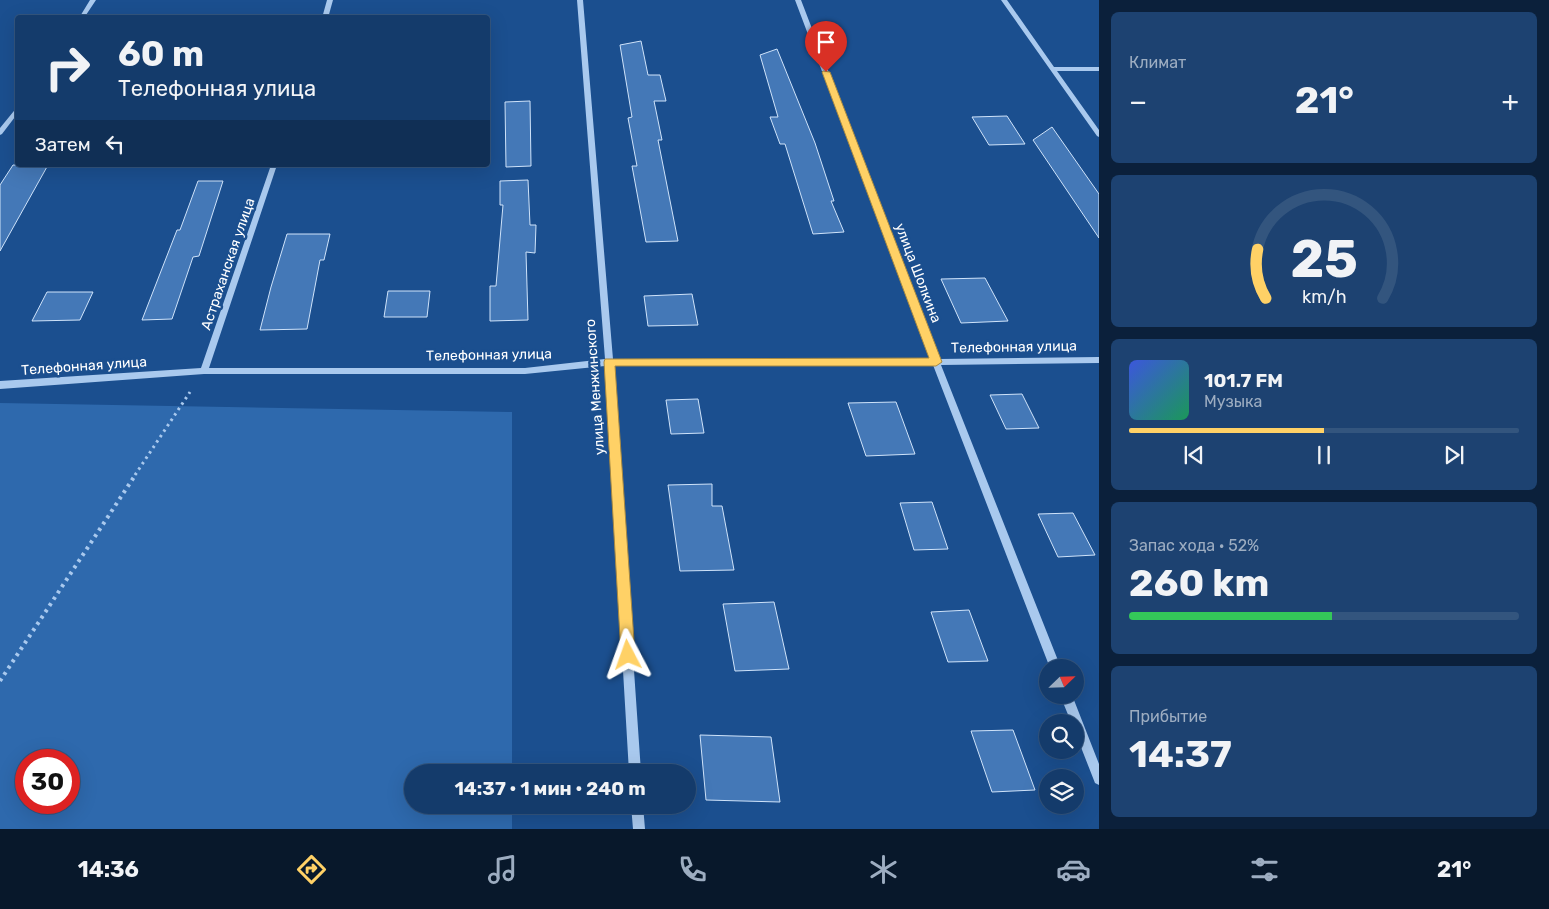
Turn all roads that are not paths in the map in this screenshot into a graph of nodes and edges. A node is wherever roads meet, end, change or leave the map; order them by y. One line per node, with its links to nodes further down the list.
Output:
1 (93, 0): 6 (street)
2 (330, 0): 7 (street)
3 (580, 0): 15 (street, улица Менжинского)
4 (798, 0): 16 (street, улица Шолкина)
5 (1004, 0): 8 (street)
6 (83, 15)
7 (325, 15)
8 (1054, 69): 9 (street); 12 (street)
9 (1099, 69)
10 (15, 112): 11 (street)
11 (0, 133)
12 (1099, 135)
13 (273, 167): 17 (street, Астраханская улица)
14 (1099, 360): 16 (street, Телефонная улица)
15 (609, 362): 16 (street, Телефонная улица); 17 (street, Телефонная улица); 21 (street, улица Менжинского)
16 (936, 362): 19 (street, улица Шолкина)
17 (204, 371): 18 (street, Телефонная улица)
18 (0, 385)
19 (1052, 659)
20 (1070, 704): 22 (street)
21 (634, 764)
22 (1099, 779)
23 (638, 814): 24 (street)
24 (639, 829)

